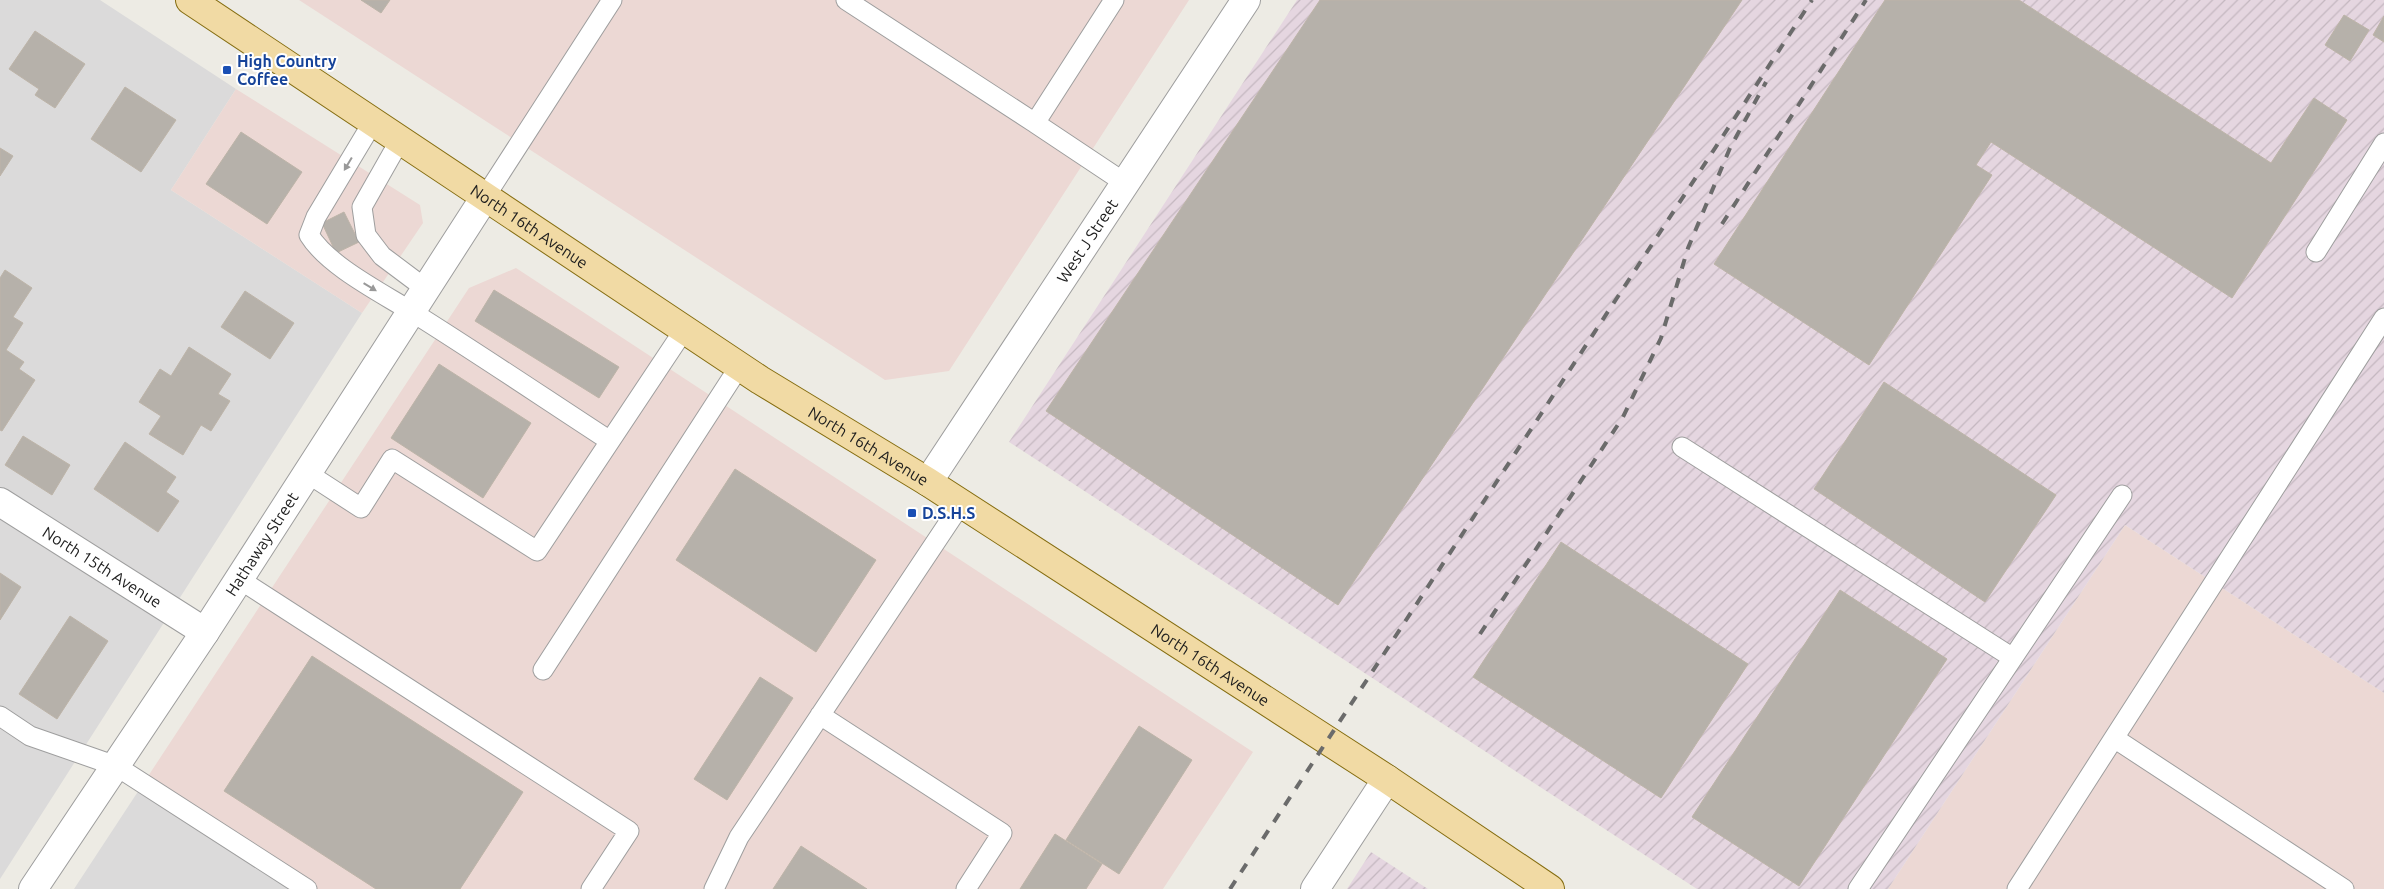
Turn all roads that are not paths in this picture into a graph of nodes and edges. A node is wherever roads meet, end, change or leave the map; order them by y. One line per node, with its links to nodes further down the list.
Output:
1 (190, 0): 6 (main road, North 16th Avenue)
2 (612, 0): 11 (lane)
3 (846, 0): 7 (lane)
4 (1114, 0): 7 (lane)
5 (1246, 0): 10 (street, West J Street)
6 (373, 122): 8 (main road, North 16th Avenue); 14 (lane, one-way to 14)
7 (1035, 123): 10 (lane)
8 (400, 140): 11 (main road, North 16th Avenue); 13 (lane)
9 (2384, 143): 12 (lane)
10 (1125, 183): 21 (street, West J Street)
11 (485, 197): 13 (street, Hathaway Street); 16 (main road, North 16th Avenue)
12 (2316, 252)
13 (426, 289): 14 (street, Hathaway Street)
14 (411, 312): 18 (lane); 20 (street, Hathaway Street)
15 (2384, 318): 31 (lane)
16 (684, 330): 17 (main road, North 16th Avenue); 18 (lane)
17 (739, 367): 21 (main road, North 16th Avenue); 28 (lane)
18 (610, 441): 20 (lane)
19 (1682, 447): 27 (lane)
20 (307, 473): 25 (street, Hathaway Street)
21 (928, 482): 24 (main road, North 16th Avenue)
22 (2122, 495): 27 (lane)
23 (0, 502): 26 (street, North 15th Avenue)
24 (961, 504): 29 (lane); 33 (main road, North 16th Avenue)
25 (239, 579): 26 (street, Hathaway Street); 36 (lane)
26 (205, 632): 32 (street, Hathaway Street)
27 (2012, 658): 41 (lane)
28 (543, 670)
29 (820, 715): 37 (lane); 38 (lane)
30 (0, 716): 32 (lane)
31 (2114, 738): 42 (lane); 43 (lane)
32 (116, 766): 34 (street, Hathaway Street); 35 (lane)
33 (1386, 779): 39 (street); 40 (main road, North 16th Avenue)
34 (34, 889)
35 (307, 889)
36 (591, 889)
37 (714, 889)
38 (966, 889)
39 (1315, 889)
40 (1550, 889)
41 (1858, 889)
42 (2017, 889)
43 (2344, 889)

